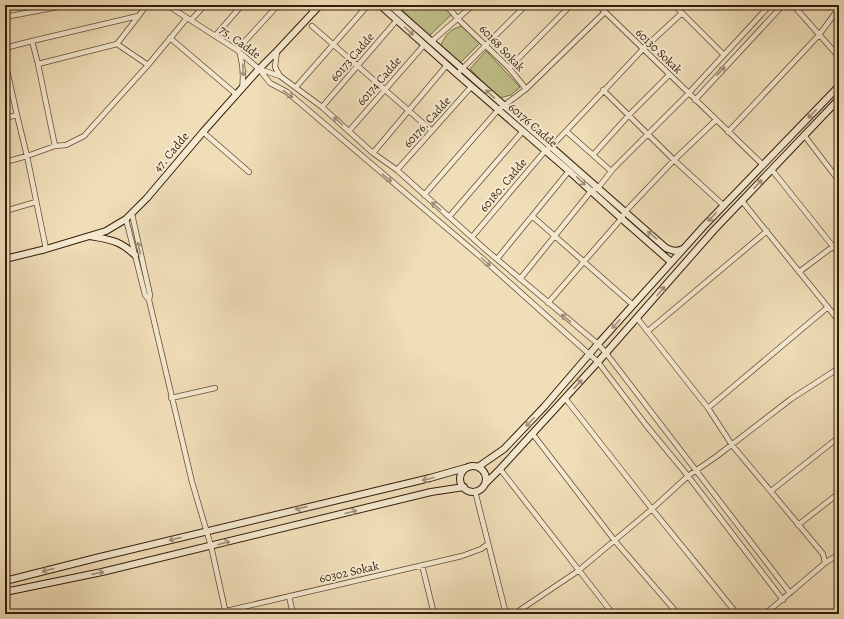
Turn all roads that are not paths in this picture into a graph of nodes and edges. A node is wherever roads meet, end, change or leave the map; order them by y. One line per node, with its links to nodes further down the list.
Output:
1 (68, 5): 26 (street)
2 (147, 5): 25 (street)
3 (168, 5): 27 (street, 75. Cadde)
4 (205, 5): 27 (street)
5 (242, 5): 32 (street)
6 (278, 5): 42 (street)
7 (307, 5): 22 (street)
8 (320, 5): 22 (main road, 47. Cadde)
9 (368, 5): 37 (street)
10 (381, 5): 29 (main road, 60176 Cadde)
11 (390, 5): 35 (main road)
12 (446, 5): 28 (street, 60168 Sokak)
13 (473, 5): 28 (street)
14 (526, 5): 39 (street)
15 (571, 5): 51 (street)
16 (598, 5): 23 (street, 60130 Sokak)
17 (674, 5): 24 (street)
18 (770, 5): 44 (street)
19 (783, 5): 67 (street, one-way to 19)
20 (793, 5): 31 (street)
21 (839, 8): 31 (street)
22 (314, 12): 43 (main road, 47. Cadde)
23 (605, 12): 41 (street, 60130 Sokak); 62 (street)
24 (682, 13): 41 (street, 60180. Cadde); 44 (street)
25 (138, 16): 34 (street); 36 (street)
26 (5, 17)
27 (189, 19): 32 (street, 75. Cadde); 33 (street)
28 (458, 19): 35 (street); 39 (street, 60168 Sokak)
29 (397, 20): 38 (main road, 60176 Cadde, one-way to 38); 49 (street, 60173 Cadde)
30 (312, 26): 37 (street)
31 (819, 35): 45 (street); 81 (street)
32 (214, 36): 42 (street, 75. Cadde)
33 (170, 38): 48 (street); 64 (street)
34 (32, 41): 40 (street); 47 (street)
35 (432, 42): 53 (main road)
36 (117, 44): 47 (street); 48 (street)
37 (333, 44): 49 (street); 59 (street)
38 (424, 45): 50 (main road, 60176 Cadde); 61 (street, 60174 Cadde)
39 (486, 46): 51 (street, 60168 Sokak); 53 (street)
40 (5, 48)
41 (643, 49): 56 (street, 60130 Sokak); 63 (street, 60180. Cadde)
42 (238, 51): 52 (street, 75. Cadde); 64 (street, one-way to 64)
43 (277, 51): 52 (main road, 47. Cadde); 57 (street)
44 (724, 55): 65 (street)
45 (839, 57)
46 (5, 61): 54 (street)
47 (38, 64): 84 (street)
48 (148, 65): 84 (street)
49 (357, 65): 61 (street); 69 (street, 60173 Cadde)
50 (448, 65): 55 (main road, 60176 Cadde); 71 (street)
51 (509, 68): 62 (street, 60168 Sokak)
52 (259, 69): 57 (street); 64 (main road, 47. Cadde); 136 (street, 75. Cadde, one-way to 136)
53 (462, 69): 55 (street); 68 (main road, one-way to 53)
54 (6, 72): 72 (street)
55 (457, 74): 60 (main road, 60176 Cadde)
56 (669, 75): 65 (street, 60130 Sokak); 73 (street)
57 (280, 76): 59 (street)
58 (839, 86): 91 (main road, one-way to 91)
59 (296, 87): 69 (street)
60 (471, 87): 70 (main road, 60176 Cadde); 77 (street, 60176. Cadde)
61 (384, 89): 71 (street); 76 (street, 60174 Cadde)
62 (526, 89): 68 (street)
63 (604, 90): 73 (street); 79 (street, 60180. Cadde)
64 (239, 92): 80 (main road, 47. Cadde)
65 (689, 94): 67 (street, 60130 Sokak); 82 (street)
66 (839, 99): 83 (main road)
67 (695, 100): 75 (street, 60130 Sokak)
68 (504, 106): 70 (street); 85 (main road)
69 (322, 107): 76 (street, one-way to 69)
70 (498, 110): 78 (main road, 60176 Cadde); 100 (street)
71 (410, 111): 77 (street); 86 (street)
72 (17, 115): 74 (street); 88 (street)
73 (629, 115): 82 (street); 87 (street)
74 (5, 118)
75 (716, 120): 81 (street, 60130 Sokak); 89 (street)
76 (349, 131): 86 (street)
77 (432, 131): 92 (street, 60176. Cadde)
78 (523, 131): 85 (main road, 60176 Cadde); 108 (street)
79 (566, 131): 85 (street, 60180. Cadde); 87 (street)
80 (203, 132): 96 (street); 106 (main road, 47. Cadde)
81 (728, 132): 91 (street, 60130 Sokak)
82 (648, 134): 89 (street); 95 (street)
83 (804, 135): 93 (main road); 97 (street)
84 (55, 146): 88 (street)
85 (548, 149): 94 (main road, 60176 Cadde); 98 (main road); 114 (street, 60180. Cadde)
86 (373, 153): 92 (street)
87 (593, 155): 95 (street)
88 (27, 156): 90 (street); 102 (street)
89 (674, 160): 103 (street); 105 (street)
90 (5, 162)
91 (763, 165): 103 (main road)
92 (397, 170): 100 (street)
93 (772, 170): 101 (main road, one-way to 93); 116 (street)
94 (569, 171): 99 (main road, 60176 Cadde, one-way to 99); 107 (street)
95 (611, 171): 98 (street)
96 (249, 172)
97 (839, 181)
98 (598, 188): 99 (street); 105 (main road)
99 (591, 191): 110 (main road, 60176 Cadde); 113 (street)
100 (424, 195): 108 (street, one-way to 100)
101 (742, 201): 111 (street); 131 (main road, one-way to 101)
102 (36, 202): 104 (street); 118 (street)
103 (724, 206): 117 (main road, one-way to 117)
104 (5, 211)
105 (625, 212): 110 (street); 117 (main road, one-way to 105)
106 (132, 214): 109 (main road, 47. Cadde); 127 (street, one-way to 106)
107 (532, 216): 113 (street); 122 (street)
108 (449, 217): 114 (street)
109 (126, 219): 112 (main road, 47. Cadde); 120 (street)
110 (622, 219): 123 (street); 124 (main road, 60176 Cadde)
111 (767, 231): 125 (street); 133 (street)
112 (88, 236): 118 (main road, 47. Cadde); 120 (main road)
113 (554, 236): 123 (street); 126 (street)
114 (472, 237): 122 (street)
115 (839, 242): 116 (street)
116 (833, 247): 119 (street); 125 (street)
117 (684, 248): 124 (main road)
118 (46, 249): 121 (main road, 47. Cadde)
119 (839, 254)
120 (135, 255): 127 (street)
121 (5, 259)
122 (497, 259): 126 (street)
123 (583, 262): 128 (street); 129 (street)
124 (671, 262): 129 (main road)
125 (799, 272): 130 (street)
126 (520, 279): 128 (street)
127 (148, 300): 140 (street)
128 (548, 303): 134 (street, one-way to 128)
129 (633, 305): 134 (main road, one-way to 134)
130 (828, 307): 132 (street); 142 (street)
131 (638, 318): 133 (street); 135 (main road)
132 (839, 321)
133 (648, 331): 142 (street)
134 (598, 344): 135 (street); 136 (main road)
135 (606, 353): 137 (main road); 149 (street)
136 (590, 354): 137 (street, 75. Cadde); 146 (main road, one-way to 146)
137 (598, 362): 141 (main road, one-way to 137); 150 (street, 75. Cadde)
138 (839, 368): 145 (street)
139 (215, 388): 140 (street)
140 (171, 398): 158 (street)
141 (565, 398): 143 (main road); 156 (street)
142 (708, 408): 145 (street)
143 (532, 433): 148 (main road); 159 (street)
144 (839, 437): 154 (street)
145 (732, 445): 149 (street); 154 (street)
146 (478, 467): 147 (main road); 151 (main road)
147 (465, 468): 152 (main road); 158 (main road, one-way to 158)
148 (500, 469): 151 (main road); 165 (street)
149 (696, 471): 150 (street); 168 (street)
150 (688, 476): 156 (street); 170 (street, 75. Cadde)
151 (484, 484): 153 (main road)
152 (464, 487): 153 (main road); 161 (main road, one-way to 152)
153 (475, 491): 160 (street)
154 (771, 491): 157 (street)
155 (839, 493): 157 (street)
156 (652, 509): 159 (street); 179 (street)
157 (798, 525): 163 (street)
158 (206, 531): 161 (street); 166 (main road, one-way to 166)
159 (615, 541): 165 (street); 178 (street)
160 (488, 544): 164 (street, 60302 Sokak); 175 (street)
161 (211, 546): 167 (main road, one-way to 161); 171 (street)
162 (839, 554): 163 (street)
163 (825, 563): 168 (street)
164 (422, 566): 169 (street, 60302 Sokak); 174 (street)
165 (578, 571): 176 (street); 177 (street)
166 (5, 581)
167 (5, 592)
168 (790, 593): 170 (street)
169 (289, 596): 171 (street, 60302 Sokak); 173 (street)
170 (783, 600): 180 (street)
171 (225, 612): 172 (street, 60302 Sokak)
172 (213, 614)
173 (293, 614)
174 (434, 614)
175 (506, 614)
176 (514, 614)
177 (613, 614)
178 (678, 614)
179 (736, 614)
180 (765, 614)

